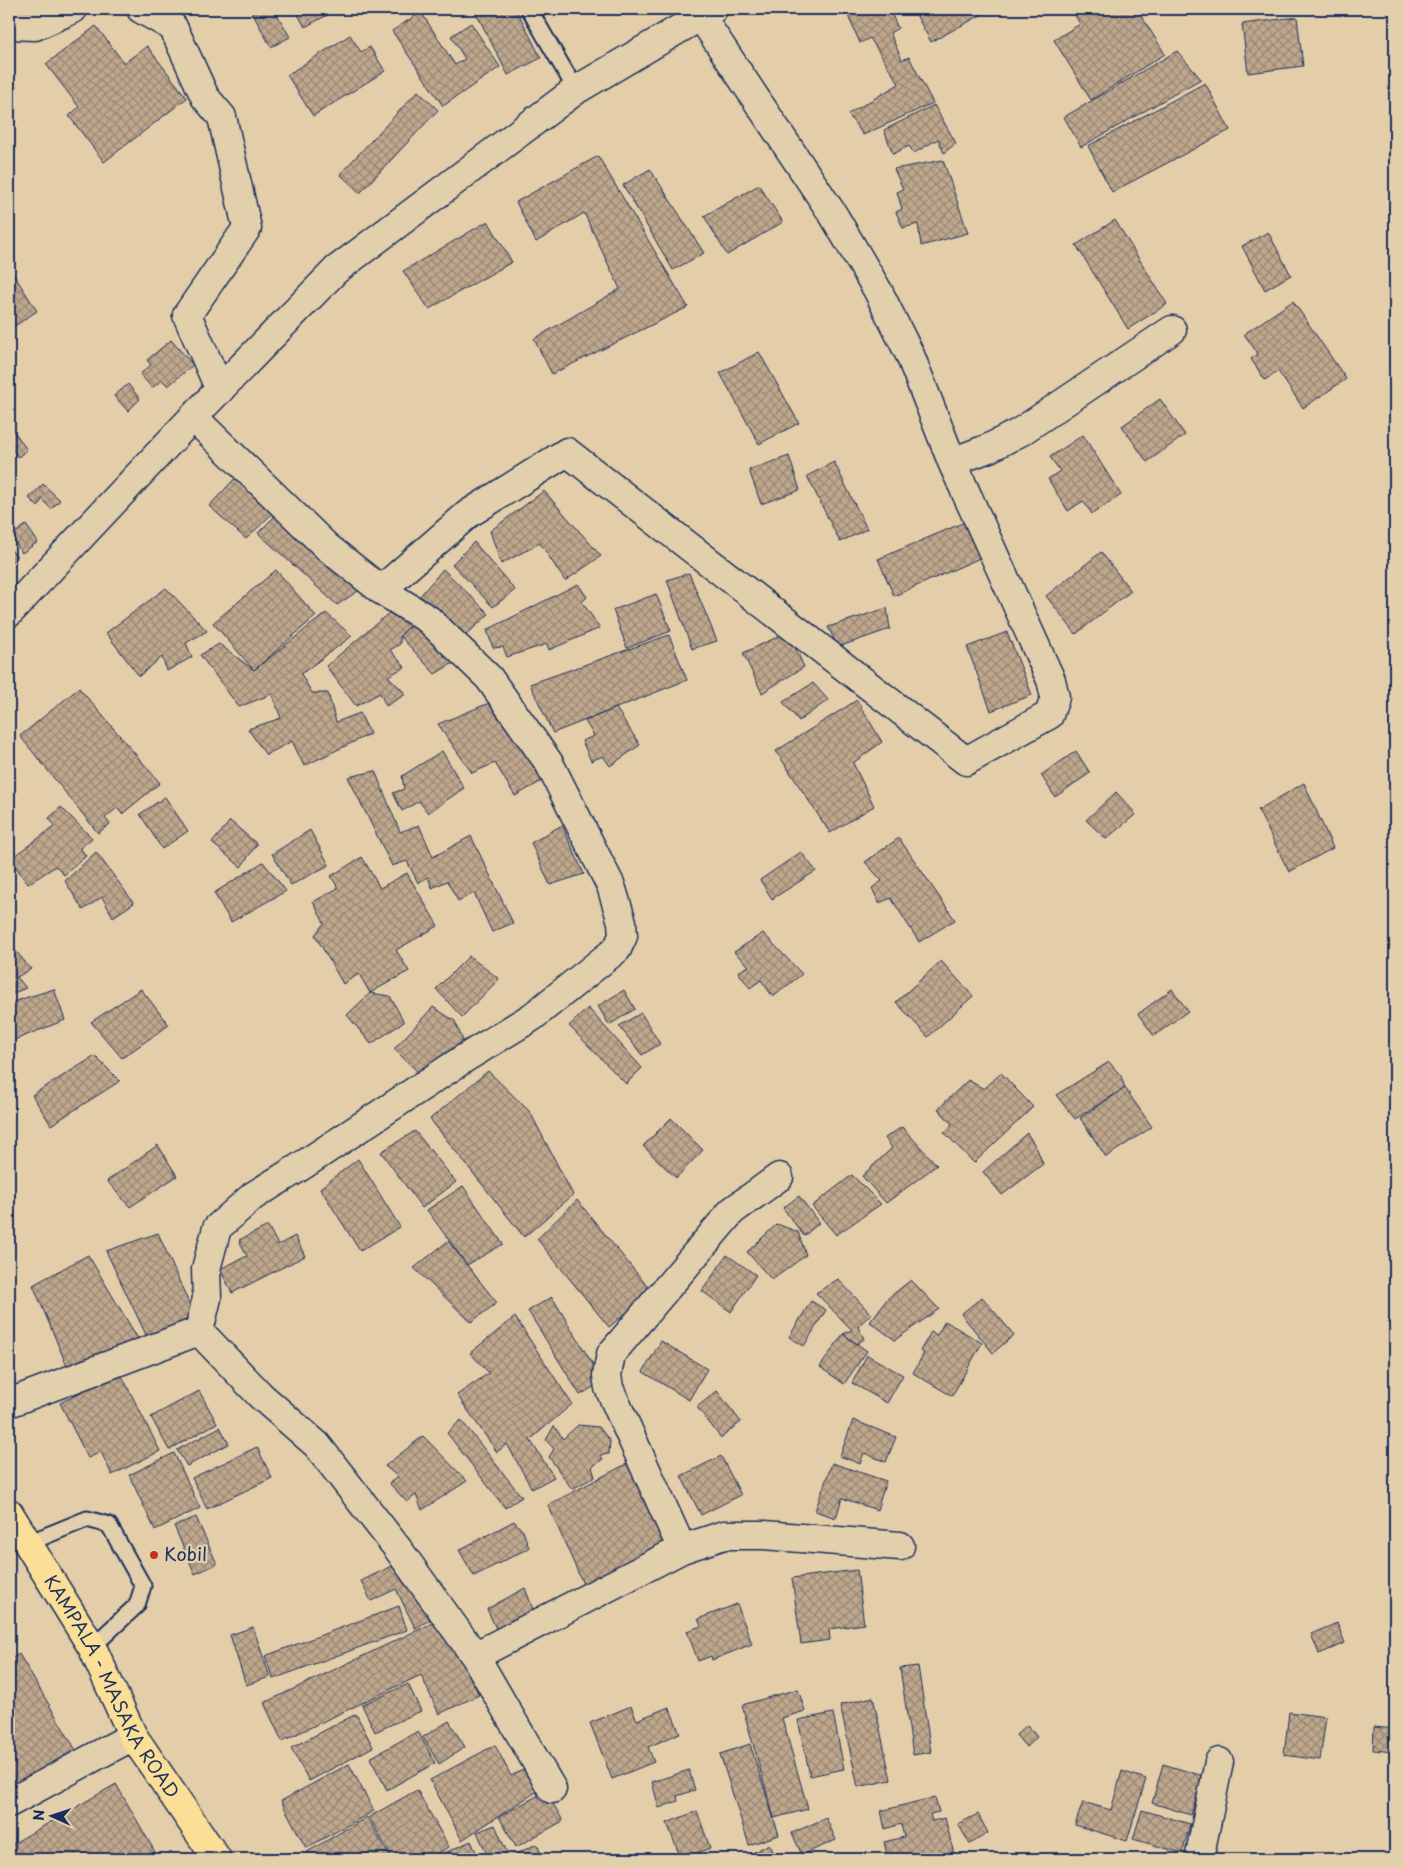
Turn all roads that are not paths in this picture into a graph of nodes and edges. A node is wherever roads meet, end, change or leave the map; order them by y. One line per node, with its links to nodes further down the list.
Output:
1 (73, 9): 5 (street)
2 (141, 9): 8 (street)
3 (529, 9): 6 (lane)
4 (706, 12): 6 (street); 10 (street)
5 (9, 25)
6 (576, 90): 8 (street)
7 (1172, 330): 10 (street)
8 (220, 390): 9 (street)
9 (193, 417): 11 (street); 12 (street)
10 (952, 462): 11 (street)
11 (381, 590): 14 (street)
12 (9, 613)
13 (779, 1178): 19 (street)
14 (199, 1331): 15 (street); 21 (street)
15 (9, 1403)
16 (9, 1513): 17 (main road, KAMPALA - MASAKA ROAD)
17 (28, 1543): 20 (main road, KAMPALA - MASAKA ROAD); 20 (lane)
18 (900, 1546): 19 (street)
19 (682, 1549): 21 (street)
20 (92, 1647): 22 (main road, KAMPALA - MASAKA ROAD)
21 (474, 1656): 24 (street)
22 (133, 1736): 25 (street); 26 (main road, KAMPALA - MASAKA ROAD)
23 (1219, 1762): 27 (street)
24 (552, 1789)
25 (9, 1802)
26 (217, 1859)
27 (1199, 1859)

